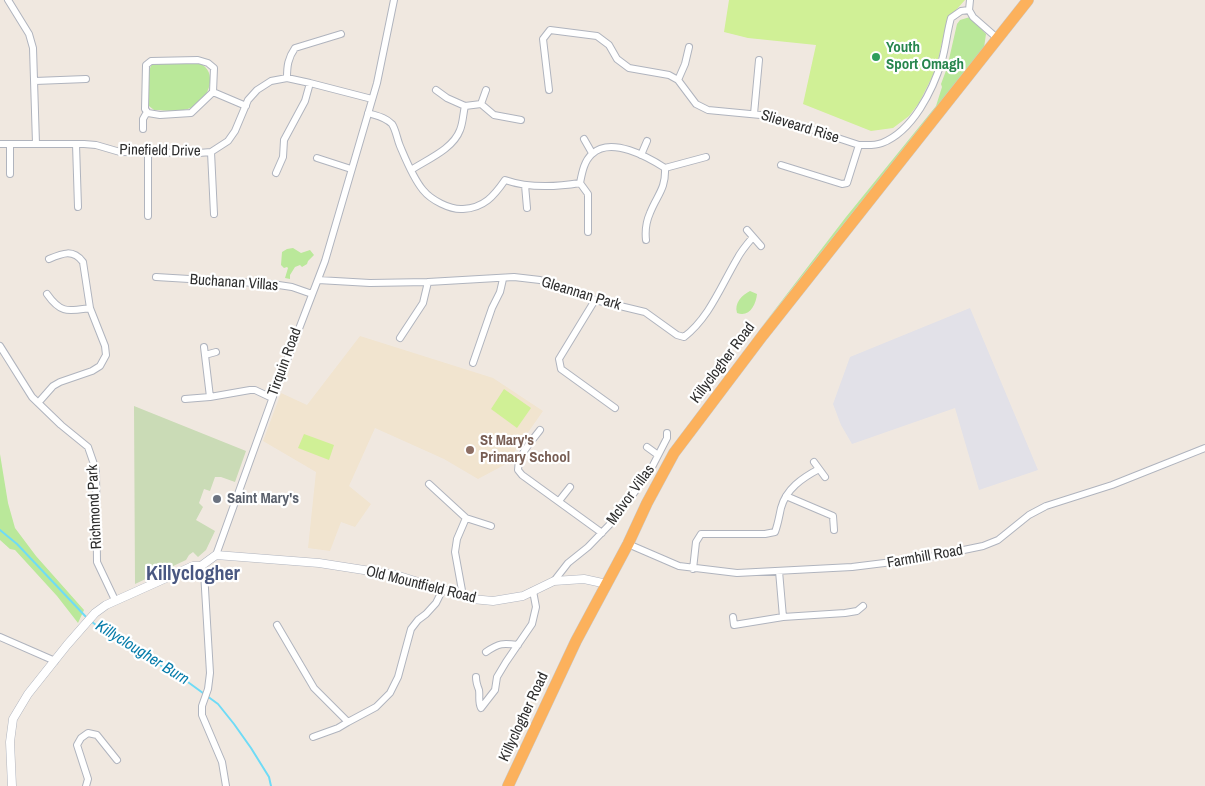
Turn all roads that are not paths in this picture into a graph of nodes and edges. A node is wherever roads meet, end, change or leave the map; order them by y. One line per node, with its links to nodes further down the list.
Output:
1 (8, 0): 13 (street)
2 (394, 0): 19 (street, Tirquin Road)
3 (970, 0): 5 (street)
4 (1028, 0): 7 (highway, Killyclogher Road)
5 (969, 10): 7 (street); 34 (street, Slieveard Rise)
6 (341, 34): 10 (street)
7 (997, 38): 94 (highway, Killyclogher Road)
8 (689, 47): 12 (street)
9 (759, 60): 25 (street)
10 (287, 78): 14 (street, Pinefield Drive); 21 (street, Pinefield Drive)
11 (86, 79): 13 (street)
12 (678, 80): 17 (street); 25 (street, Slieveard Rise)
13 (35, 81): 32 (street)
14 (310, 82): 19 (street, Pinefield Drive); 45 (street)
15 (436, 90): 22 (street)
16 (486, 90): 20 (street)
17 (549, 90)
18 (214, 92): 21 (street); 23 (street); 23 (street)
19 (372, 99): 24 (street, Tirquin Road)
20 (481, 104): 22 (street); 26 (street)
21 (246, 106): 35 (street, Pinefield Drive)
22 (465, 106): 44 (street)
23 (148, 112): 27 (street)
24 (368, 113): 43 (street, Tirquin Road); 44 (street)
25 (754, 114): 34 (street, Slieveard Rise)
26 (521, 120)
27 (143, 129)
28 (584, 139): 37 (street)
29 (647, 141): 38 (street)
30 (0, 144): 31 (street, Pinefield Drive)
31 (10, 144): 32 (street, Pinefield Drive); 46 (street)
32 (36, 144): 33 (street, Pinefield Drive)
33 (76, 144): 36 (street, Pinefield Drive); 49 (street)
34 (859, 145): 41 (street)
35 (211, 152): 36 (street, Pinefield Drive); 51 (street)
36 (148, 153): 52 (street)
37 (592, 153): 38 (street); 47 (street)
38 (641, 155): 42 (street)
39 (317, 158): 43 (street)
40 (706, 158): 42 (street)
41 (781, 165)
42 (665, 168): 56 (street)
43 (352, 169): 61 (street, Tirquin Road)
44 (411, 170): 48 (street)
45 (276, 173)
46 (10, 174)
47 (580, 183): 48 (street); 54 (street)
48 (525, 185): 50 (street)
49 (78, 207)
50 (527, 208)
51 (214, 214)
52 (148, 216)
53 (747, 230): 55 (street)
54 (588, 232)
55 (753, 237): 57 (street); 65 (street, Gleannan Park)
56 (646, 240)
57 (761, 246)
58 (50, 259): 66 (street)
59 (156, 277): 64 (street, Buchanan Villas)
60 (503, 279): 62 (street, Gleannan Park); 65 (street, Gleannan Park); 72 (street)
61 (318, 280): 62 (street, Gleannan Park); 64 (street, Tirquin Road)
62 (428, 282): 67 (street)
63 (46, 294): 66 (street)
64 (312, 294): 74 (street, Tirquin Road)
65 (595, 300): 77 (street)
66 (90, 308): 76 (street)
67 (400, 338)
68 (0, 346): 76 (street, Richmond Park)
69 (204, 347): 71 (street)
70 (216, 352): 71 (street)
71 (204, 355): 73 (street)
72 (473, 363)
73 (210, 397): 74 (street); 75 (street)
74 (272, 398): 95 (street, Tirquin Road)
75 (185, 399)
76 (38, 403): 104 (street, Richmond Park)
77 (615, 408)
78 (540, 430): 89 (street, McIvor Villas)
79 (666, 433): 82 (street, McIvor Villas)
80 (647, 447): 82 (street, McIvor Villas)
81 (1205, 448): 98 (street, Farmhill Road)
82 (658, 456): 93 (street, McIvor Villas)
83 (814, 462): 84 (street)
84 (819, 469): 85 (street); 88 (street)
85 (825, 477)
86 (429, 484): 90 (street)
87 (570, 487): 89 (street)
88 (786, 496): 92 (street); 97 (street)
89 (559, 501): 93 (street, McIvor Villas)
90 (466, 518): 91 (street); 103 (street)
91 (491, 526)
92 (834, 530)
93 (602, 533): 99 (street, McIvor Villas)
94 (628, 544): 97 (street, Farmhill Road); 100 (highway, Killyclogher Road)
95 (216, 555): 96 (street); 101 (street, Old Mountfield Road)
96 (201, 566): 104 (street); 119 (street)
97 (693, 569): 98 (street, Farmhill Road)
98 (779, 571): 107 (street)
99 (554, 581): 100 (street, Old Mountfield Road); 102 (street, Old Mountfield Road)
100 (607, 584): 120 (highway, Killyclogher Road)
101 (443, 589): 103 (street, Old Mountfield Road); 114 (street)
102 (533, 590): 103 (street, Old Mountfield Road); 110 (street)
103 (463, 596)
104 (115, 600): 112 (street)
105 (863, 606): 107 (street)
106 (733, 617): 107 (street)
107 (783, 617)
108 (277, 625): 114 (street)
109 (0, 637): 112 (street)
110 (518, 645): 111 (street); 113 (street)
111 (486, 652)
112 (55, 660): 118 (street)
113 (476, 677)
114 (348, 722): 115 (street)
115 (313, 737)
116 (117, 760): 117 (street)
117 (88, 785)
118 (12, 786)
119 (226, 786)
120 (508, 786)

